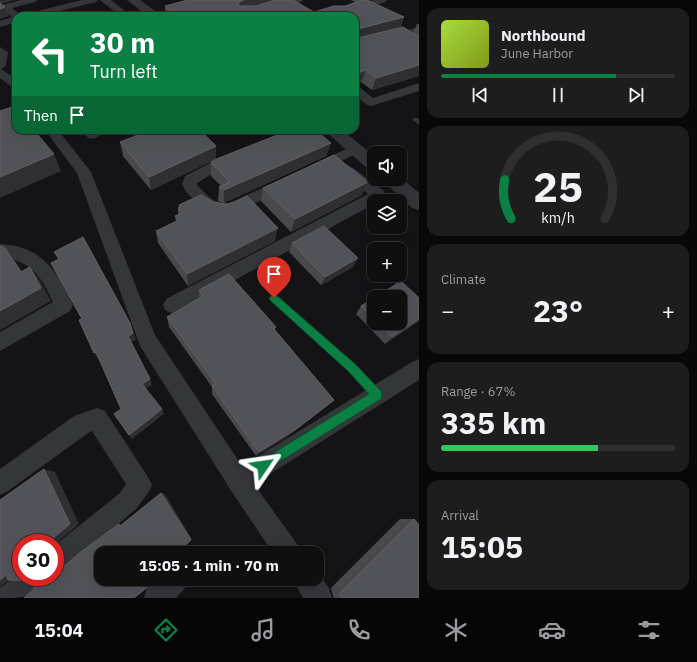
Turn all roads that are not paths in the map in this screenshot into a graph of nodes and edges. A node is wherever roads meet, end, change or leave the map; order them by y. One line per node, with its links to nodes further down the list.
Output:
1 (32, 0): 7 (street)
2 (92, 0): 9 (street)
3 (105, 0): 10 (street)
4 (134, 0): 11 (street)
5 (298, 0): 12 (street)
6 (382, 0): 13 (street)
7 (2, 5): 8 (street)
8 (12, 12)
9 (44, 12)
10 (121, 12)
11 (150, 12)
12 (258, 12)
13 (344, 12)
14 (12, 20): 15 (street)
15 (0, 24)
16 (419, 30): 17 (street)
17 (398, 34): 18 (street); 19 (street)
18 (409, 41)
19 (359, 45)
20 (8, 52): 21 (street)
21 (0, 66)
22 (0, 72): 23 (street)
23 (12, 82)
24 (419, 87): 25 (street)
25 (359, 92)
26 (54, 134): 40 (street)
27 (337, 134): 28 (street)
28 (355, 149): 30 (street); 31 (street)
29 (248, 153): 31 (street)
30 (367, 159)
31 (333, 160): 36 (street)
32 (400, 186): 33 (street)
33 (419, 202)
34 (0, 252): 37 (street)
35 (274, 298): 39 (lane)
36 (172, 305)
37 (0, 342)
38 (419, 369): 39 (street)
39 (377, 395): 40 (street)
40 (238, 481): 42 (street)
41 (0, 483): 43 (street)
42 (283, 546)
43 (64, 554)
44 (25, 586): 47 (street)
45 (169, 586): 48 (street)
46 (311, 586): 49 (street)
47 (10, 598)
48 (158, 598)
49 (319, 598)

